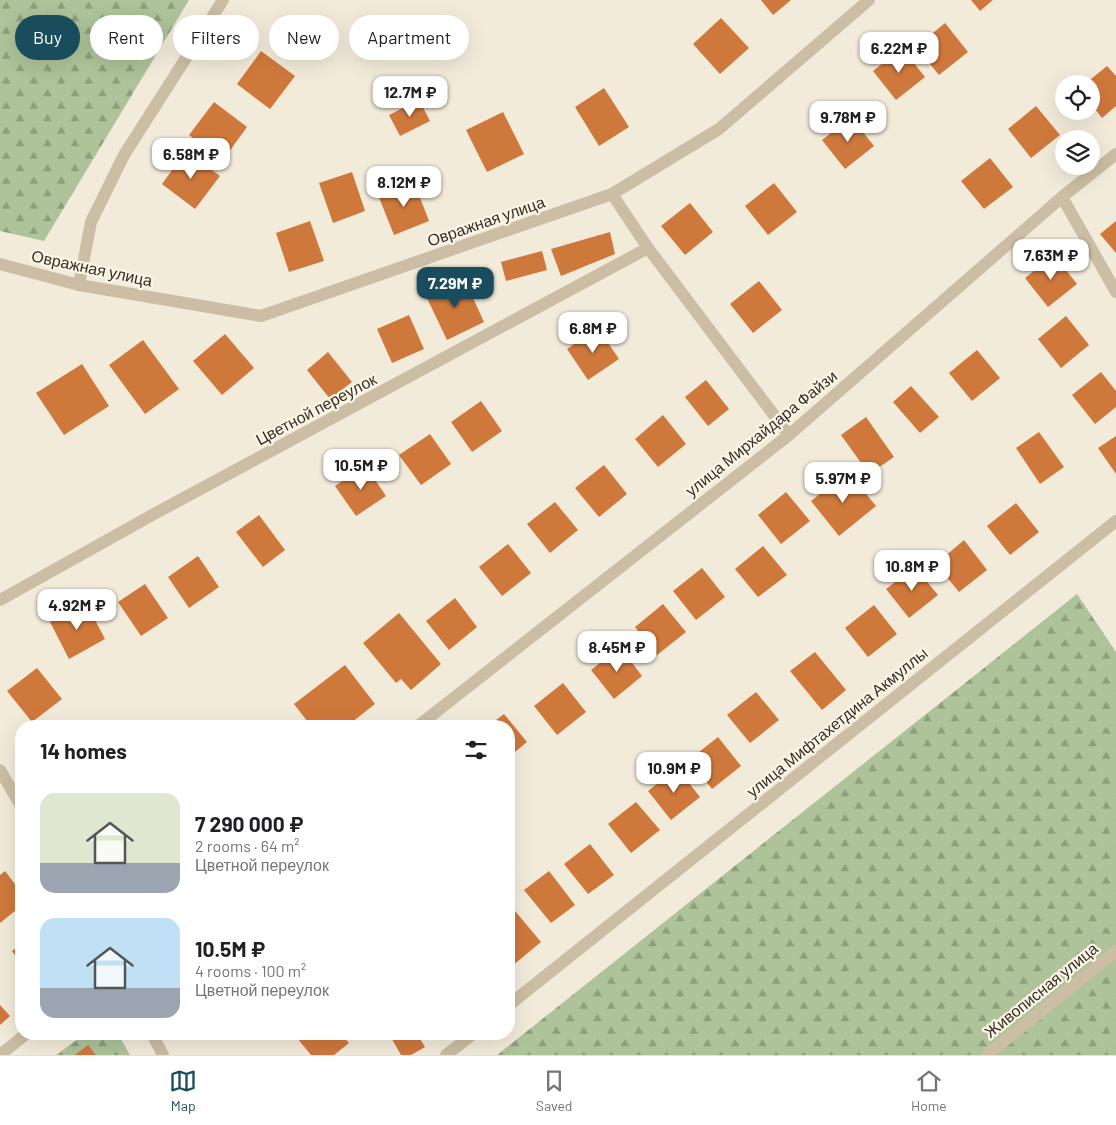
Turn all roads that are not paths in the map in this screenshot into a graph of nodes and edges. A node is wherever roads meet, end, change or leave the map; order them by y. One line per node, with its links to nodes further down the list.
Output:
1 (224, 0): 8 (street)
2 (869, 0): 4 (street, Овражная улица)
3 (1116, 154): 5 (street, улица Мирхайдара Файзи)
4 (612, 194): 6 (street); 8 (street, Овражная улица)
5 (1062, 197): 9 (street); 10 (street, улица Мирхайдара Файзи)
6 (648, 248): 10 (street); 12 (street, Цветной переулок)
7 (0, 264): 8 (street, Овражная улица)
8 (79, 285)
9 (1116, 292)
10 (789, 434): 13 (street, улица Мирхайдара Файзи)
11 (1116, 521): 17 (street, улица Мифтахетдина Акмуллы)
12 (0, 600)
13 (426, 720)
14 (0, 770): 15 (street)
15 (15, 796)
16 (1116, 951): 24 (street, Живописная улица)
17 (515, 1000)
18 (18, 1040): 21 (street)
19 (155, 1040): 22 (street)
20 (465, 1040): 23 (street)
21 (0, 1054)
22 (163, 1055)
23 (446, 1055)
24 (986, 1055)

